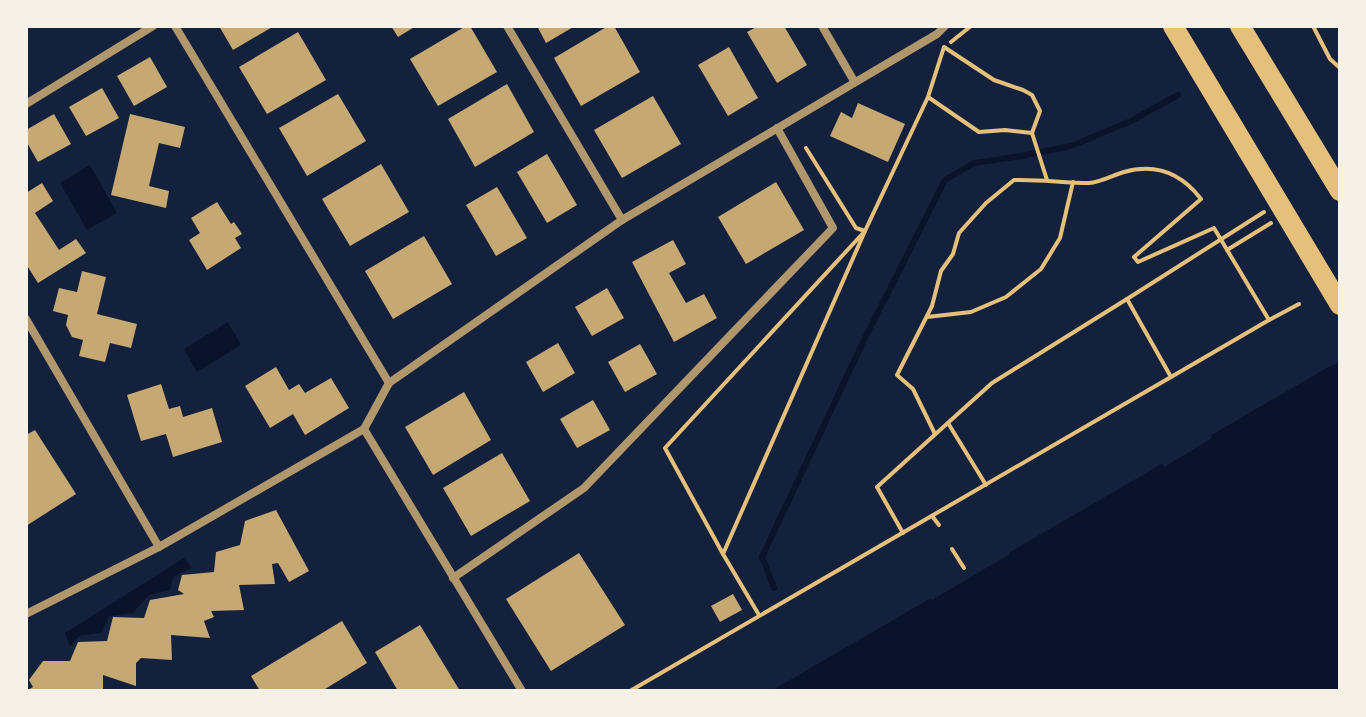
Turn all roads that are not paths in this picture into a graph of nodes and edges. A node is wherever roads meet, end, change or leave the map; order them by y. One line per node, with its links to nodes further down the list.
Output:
1 (153, 26): 9 (street)
2 (175, 26): 15 (street)
3 (507, 26): 12 (street)
4 (822, 26): 8 (street)
5 (945, 26): 8 (street)
6 (1173, 26): 13 (main road)
7 (1240, 26): 11 (main road)
8 (854, 81): 10 (street)
9 (26, 104)
10 (777, 128): 12 (street); 18 (street)
11 (1340, 191)
12 (622, 220): 15 (street)
13 (1340, 305)
14 (26, 319): 17 (street)
15 (389, 383): 16 (street)
16 (364, 429): 17 (street); 18 (street)
17 (159, 547): 19 (street)
18 (453, 578): 20 (street)
19 (26, 614)
20 (522, 691)

